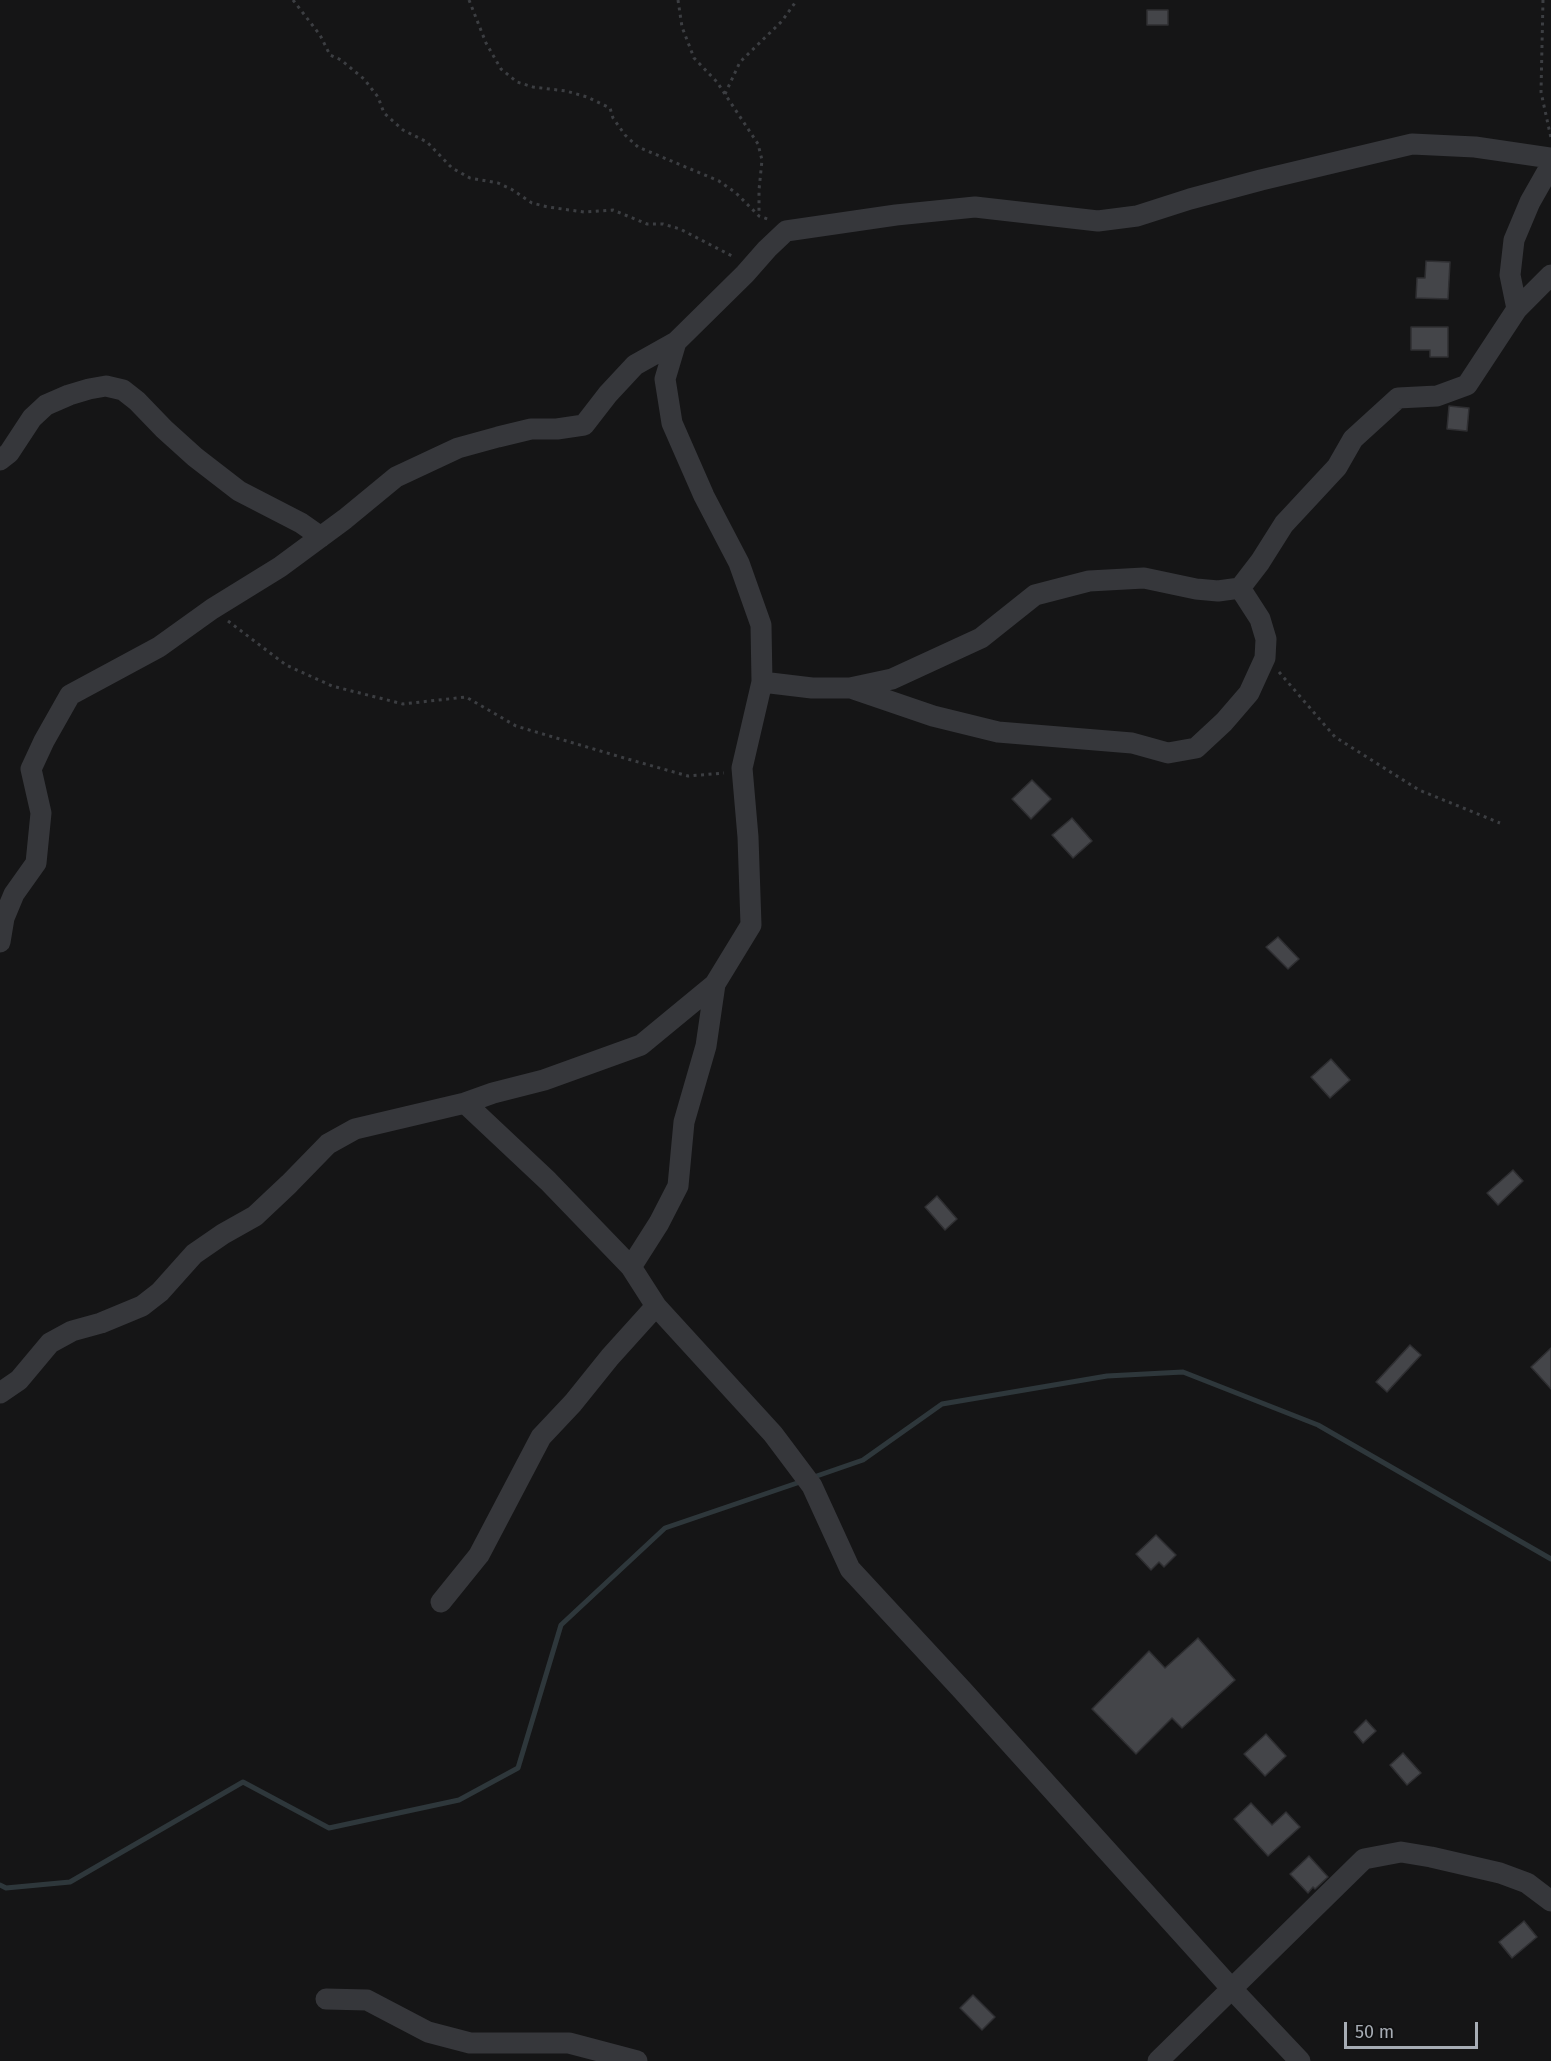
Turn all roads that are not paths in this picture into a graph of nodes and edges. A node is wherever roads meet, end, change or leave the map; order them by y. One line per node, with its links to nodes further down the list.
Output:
1 (1551, 158): 5 (street)
2 (1551, 165): 4 (street)
3 (1551, 275): 4 (street)
4 (1517, 309): 8 (street)
5 (675, 342): 7 (street); 9 (street)
6 (0, 460): 7 (street)
7 (321, 537): 11 (street)
8 (1240, 588): 10 (street); 10 (street)
9 (762, 682): 10 (street); 12 (street)
10 (850, 688)
11 (0, 942)
12 (715, 984): 13 (street); 14 (street)
13 (465, 1103): 14 (street); 16 (street)
14 (631, 1267): 15 (street)
15 (656, 1306): 17 (street); 19 (street)
16 (0, 1393)
17 (441, 1602)
18 (1551, 1901): 19 (street)
19 (1231, 1988): 22 (street); 23 (street)
20 (326, 1999): 21 (street)
21 (637, 2061)
22 (1158, 2061)
23 (1300, 2061)

